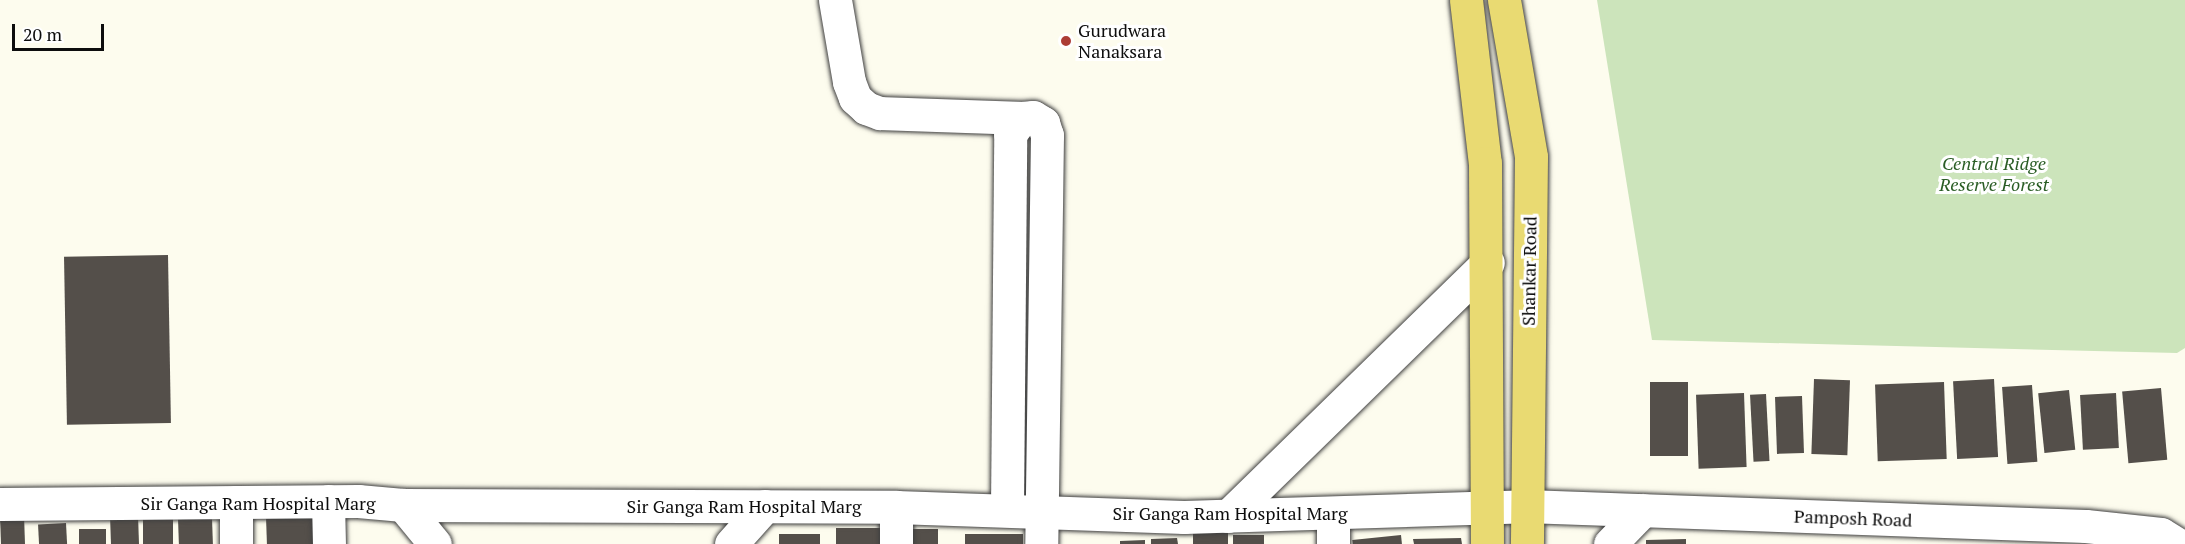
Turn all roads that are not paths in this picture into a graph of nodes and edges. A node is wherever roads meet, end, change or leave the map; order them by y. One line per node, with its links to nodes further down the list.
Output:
1 (835, 0): 4 (street)
2 (1466, 0): 5 (main road)
3 (1504, 0): 13 (main road, Shankar Road)
4 (1022, 118): 6 (street); 7 (street)
5 (1488, 262): 15 (main road); 19 (street)
6 (1009, 340): 7 (street); 16 (street)
7 (1044, 340): 17 (street)
8 (328, 501): 9 (street, Sir Ganga Ram Hospital Marg); 11 (street, Sir Ganga Ram Hospital Marg); 24 (street)
9 (236, 502): 10 (street, Sir Ganga Ram Hospital Marg); 23 (street)
10 (0, 504)
11 (403, 505): 12 (street, Sir Ganga Ram Hospital Marg); 25 (street)
12 (765, 506): 14 (street, Sir Ganga Ram Hospital Marg); 22 (street)
13 (1526, 506): 15 (street, Sir Ganga Ram Hospital Marg); 18 (street, Pamposh Road); 29 (main road, Shankar Road)
14 (896, 507): 16 (street, Sir Ganga Ram Hospital Marg); 26 (street)
15 (1487, 507): 20 (street, Sir Ganga Ram Hospital Marg); 28 (main road)
16 (1007, 509): 17 (street, Sir Ganga Ram Hospital Marg)
17 (1041, 510): 21 (street, Sir Ganga Ram Hospital Marg); 27 (street)
18 (1643, 510): 30 (street); 31 (street, Pamposh Road)
19 (1228, 516): 20 (street, Sir Ganga Ram Hospital Marg); 21 (street, Sir Ganga Ram Hospital Marg)
20 (1333, 529)
21 (1184, 530)
22 (735, 542)
23 (236, 544)
24 (329, 544)
25 (435, 544)
26 (896, 544)
27 (1041, 544)
28 (1487, 544)
29 (1527, 544)
30 (1610, 544)
31 (2177, 544)

